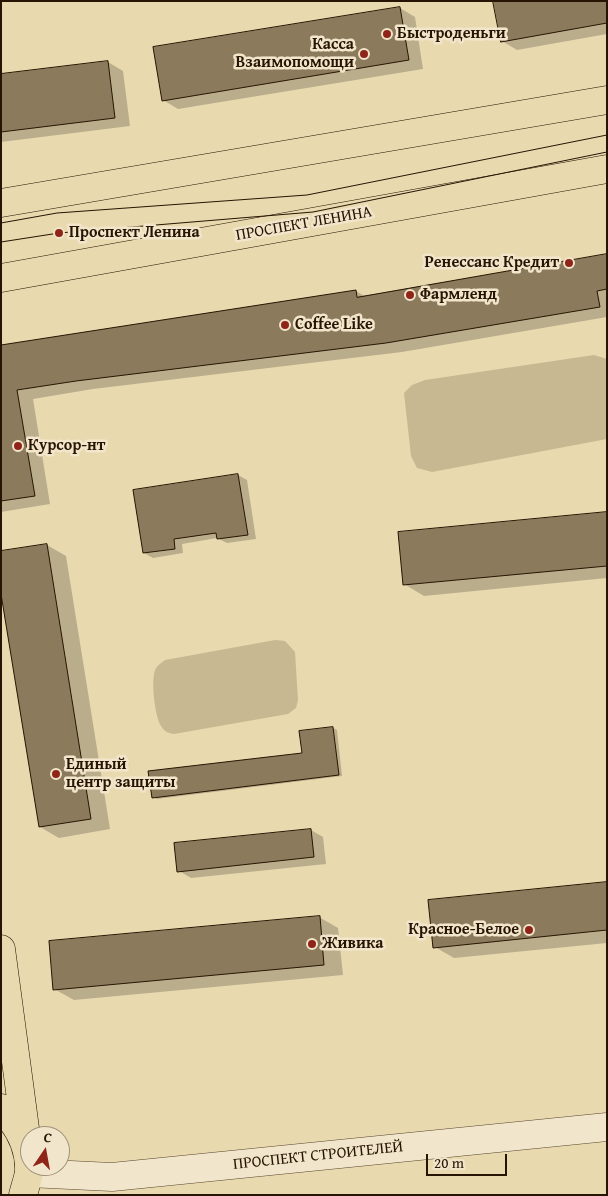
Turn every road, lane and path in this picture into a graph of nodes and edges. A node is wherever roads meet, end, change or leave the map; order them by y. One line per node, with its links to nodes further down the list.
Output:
1 (607, 100): 3 (main road)
2 (607, 169): 4 (main road, ПРОСПЕКТ ЛЕНИНА)
3 (1, 203)
4 (1, 278)
5 (1, 949): 7 (main road)
6 (1, 1108): 9 (main road)
7 (22, 1126)
8 (607, 1127): 10 (street, ПРОСПЕКТ СТРОИТЕЛЕЙ)
9 (20, 1146)
10 (70, 1175)

